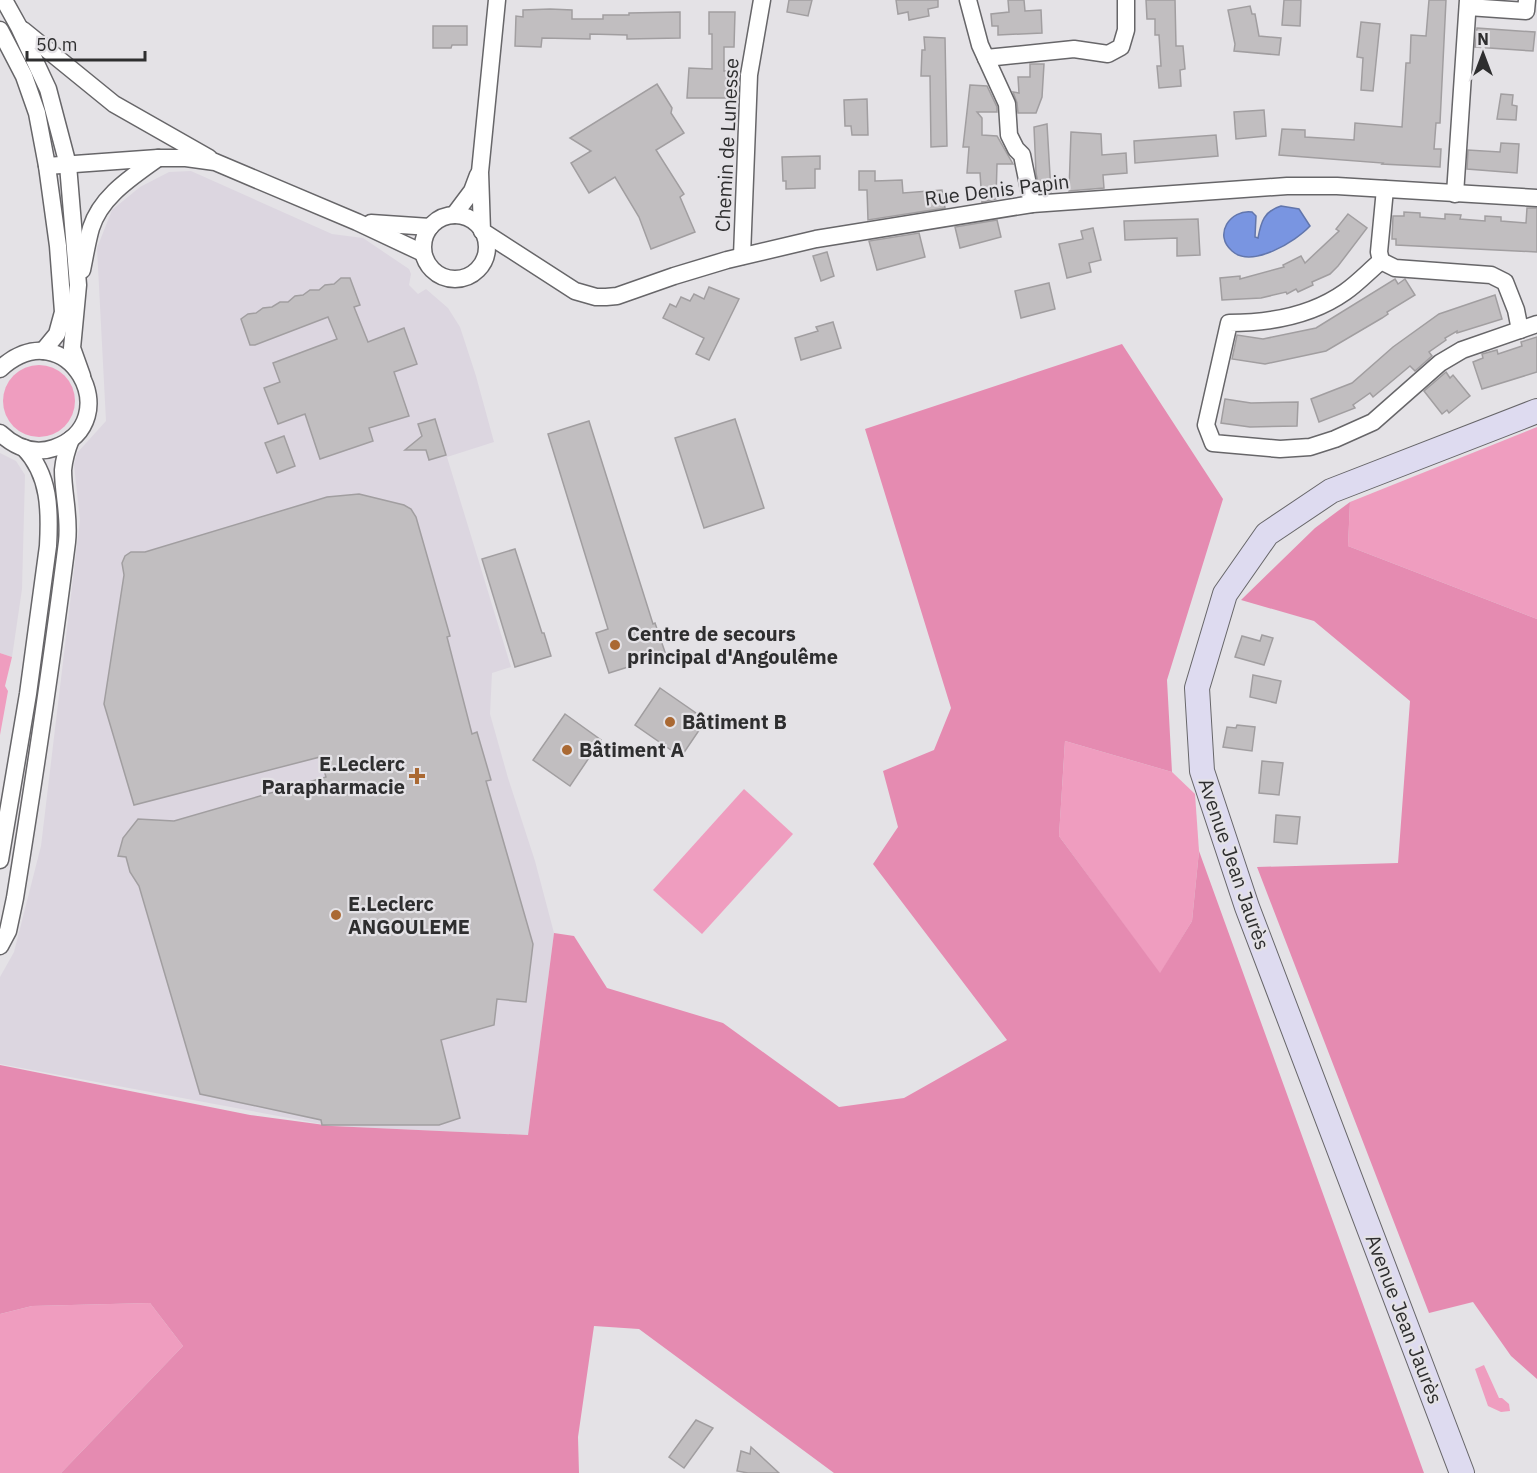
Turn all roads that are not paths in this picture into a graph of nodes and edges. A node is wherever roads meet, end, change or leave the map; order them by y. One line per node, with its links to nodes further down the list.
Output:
1 (4, 0): 8 (street)
2 (497, 0): 15 (street)
3 (762, 0): 26 (street, Chemin de Lunesse)
4 (968, 0): 10 (street)
5 (1125, 0): 10 (street)
6 (1527, 0): 7 (street)
7 (1468, 3): 17 (street)
8 (19, 27): 12 (street); 13 (street)
9 (0, 30): 14 (street)
10 (986, 58): 19 (street)
11 (158, 158): 12 (street); 13 (street); 29 (street)
12 (215, 162): 21 (street)
13 (68, 165): 14 (street); 29 (street)
14 (47, 166): 32 (street)
15 (480, 172): 20 (street); 23 (street)
16 (1385, 189): 17 (street, Rue Denis Papin); 19 (street, Rue Denis Papin); 28 (street)
17 (1455, 194): 18 (street, Rue Denis Papin)
18 (1537, 198)
19 (1032, 204): 26 (street, Rue Denis Papin)
20 (454, 215): 22 (street); 23 (street)
21 (357, 222): 22 (street); 25 (street)
22 (430, 227): 25 (street)
23 (482, 231): 24 (street, Rue Denis Papin); 27 (street)
24 (516, 252): 26 (street, Rue Denis Papin); 27 (street)
25 (423, 253): 27 (street)
26 (742, 256)
27 (484, 260)
28 (1381, 261): 31 (street); 31 (street)
29 (78, 285): 34 (street)
30 (1537, 324): 31 (street)
31 (1520, 330)
32 (44, 351): 33 (street); 34 (street)
33 (0, 369)
34 (82, 376): 37 (street)
35 (1537, 411): 41 (main road, Avenue Jean Jaurès)
36 (0, 433): 38 (street)
37 (71, 439): 38 (street); 40 (street)
38 (24, 448): 39 (street)
39 (0, 860)
40 (0, 946)
41 (1462, 1473)

